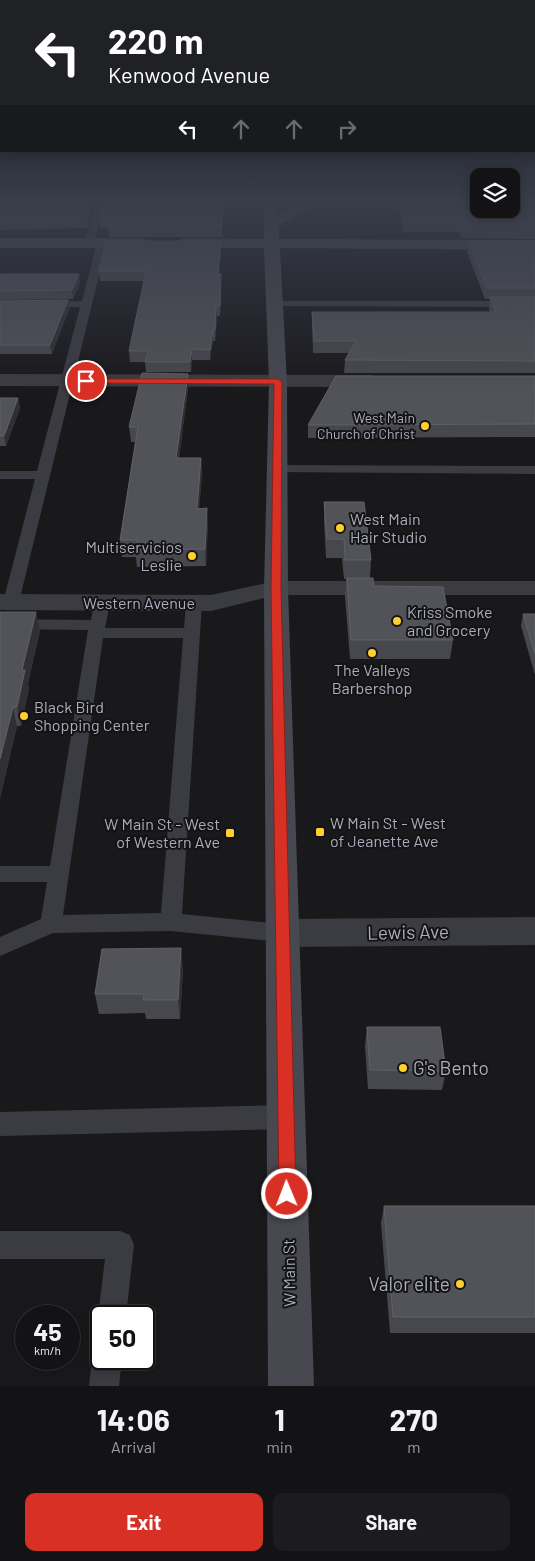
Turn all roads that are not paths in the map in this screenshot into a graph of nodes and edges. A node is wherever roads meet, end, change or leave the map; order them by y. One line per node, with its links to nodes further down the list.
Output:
1 (92, 266): 3 (lane)
2 (273, 266): 4 (main road, W Main St)
3 (86, 304): 6 (lane); 8 (lane)
4 (275, 304): 5 (lane); 10 (main road, W Main St)
5 (535, 304)
6 (0, 305)
7 (0, 380): 8 (street)
8 (67, 381): 10 (street); 14 (lane)
9 (387, 381): 10 (street)
10 (278, 382): 11 (main road, W Main St)
11 (277, 469): 12 (lane); 15 (main road, W Main St)
12 (535, 470)
13 (0, 475): 14 (lane)
14 (43, 475): 18 (lane)
15 (276, 588): 16 (street, Western Avenue); 17 (street, Western Avenue); 26 (main road, W Main St)
16 (535, 588)
17 (194, 603): 19 (street, Western Avenue); 20 (lane)
18 (4, 610): 19 (street, Western Avenue)
19 (98, 620): 20 (lane); 22 (lane)
20 (192, 633): 23 (lane)
21 (0, 874): 22 (lane)
22 (58, 874): 24 (lane)
23 (171, 922): 24 (lane); 26 (lane)
24 (51, 924): 27 (lane)
25 (535, 931): 26 (street, Lewis Ave)
26 (282, 933): 28 (main road, W Main St)
27 (0, 947)
28 (286, 1117): 29 (lane); 34 (main road, W Main St)
29 (0, 1124)
30 (0, 1245): 31 (lane)
31 (113, 1305)
32 (106, 1370): 33 (lane)
33 (104, 1386)
34 (291, 1386)

